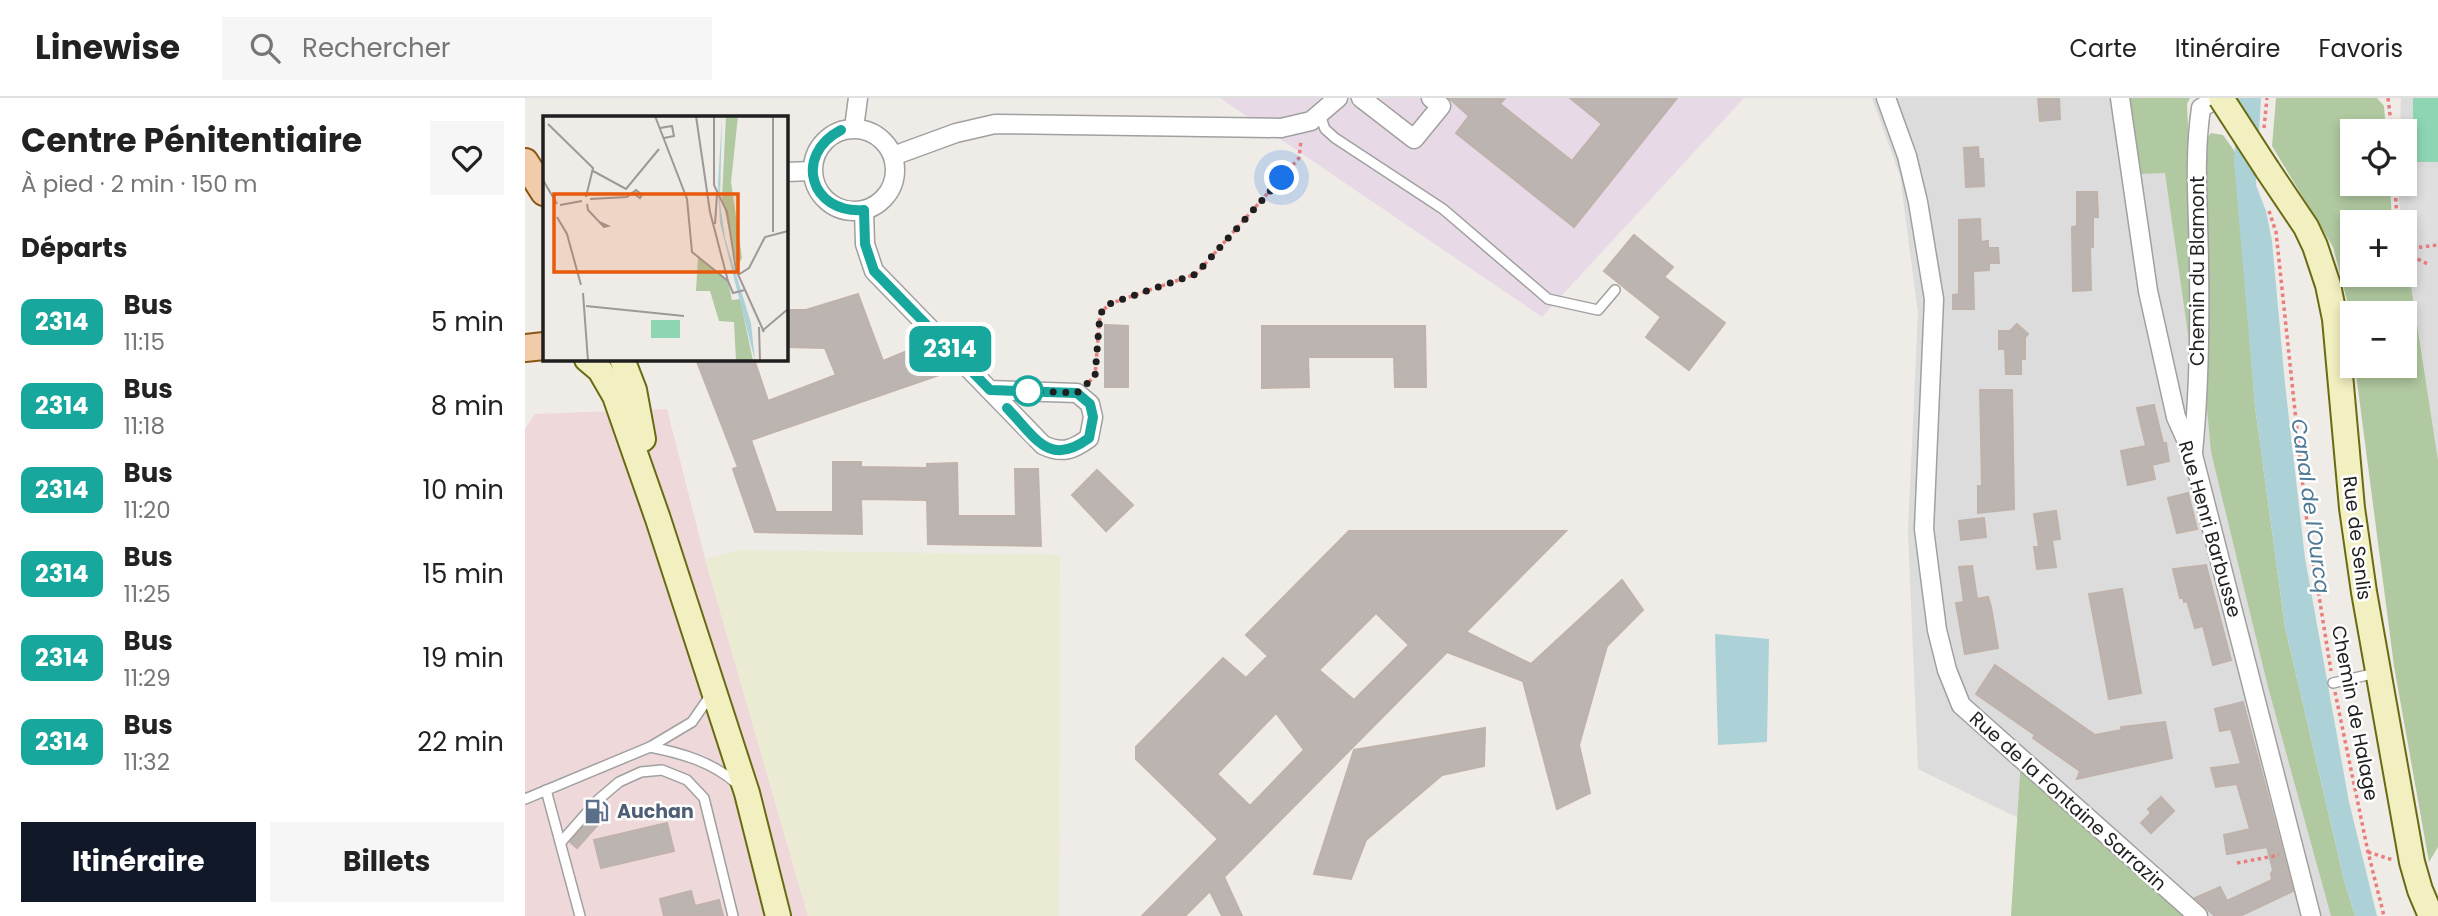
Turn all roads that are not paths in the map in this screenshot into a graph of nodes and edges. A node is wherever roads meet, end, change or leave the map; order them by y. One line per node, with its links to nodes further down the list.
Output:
1 (858, 98): 9 (street)
2 (1338, 98): 8 (street)
3 (1361, 98): 4 (street)
4 (1431, 98)
5 (1886, 98): 37 (street, Rue de la Fontaine Sarrazin)
6 (2120, 98): 24 (street, Rue Henri Barbusse)
7 (2220, 98): 24 (street, Chemin du Blamont); 26 (main road, Rue de Senlis, bridge)
8 (1312, 119): 10 (street); 18 (lane)
9 (854, 128): 10 (street); 12 (street)
10 (893, 156): 17 (street)
11 (525, 162): 14 (main road)
12 (812, 171): 13 (street); 17 (street)
13 (787, 172)
14 (543, 190)
15 (525, 198): 16 (main road)
16 (543, 200)
17 (864, 210): 23 (street)
18 (1615, 290)
19 (543, 346): 20 (main road)
20 (525, 348)
21 (588, 360): 25 (main road)
22 (622, 360): 25 (main road)
23 (990, 390): 23 (street)
24 (2193, 455): 38 (street, Rue Henri Barbusse)
25 (658, 519): 28 (main road)
26 (2377, 673): 27 (lane); 39 (main road, Rue de Senlis)
27 (2333, 683)
28 (714, 689): 29 (lane); 31 (main road)
29 (650, 747): 30 (lane); 31 (lane)
30 (546, 790): 32 (lane); 33 (lane)
31 (747, 793): 36 (main road)
32 (525, 799)
33 (562, 841): 34 (lane); 35 (lane)
34 (580, 916)
35 (733, 916)
36 (778, 916)
37 (2198, 916)
38 (2311, 916)
39 (2431, 916)

